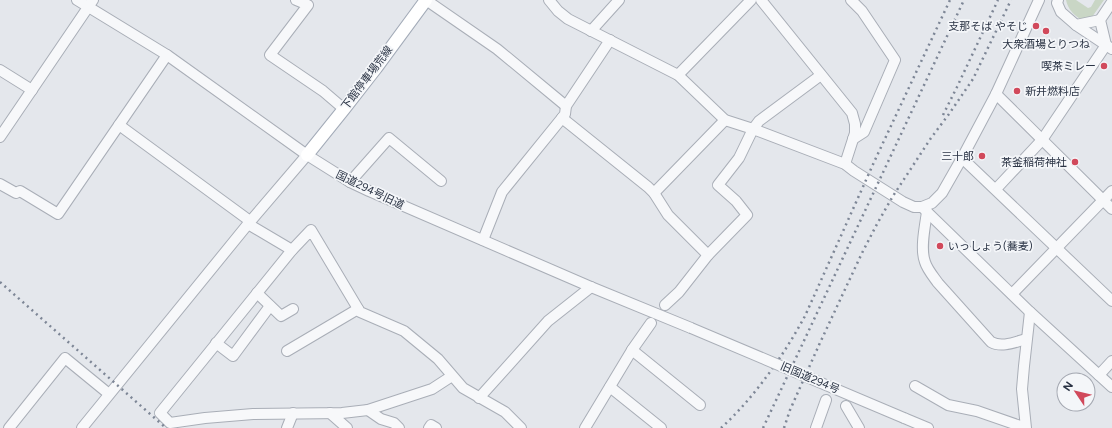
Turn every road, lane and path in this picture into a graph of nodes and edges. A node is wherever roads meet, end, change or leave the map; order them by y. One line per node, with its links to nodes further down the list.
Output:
1 (77, 0): 12 (street, 国道294号旧道)
2 (296, 0): 25 (street)
3 (426, 0): 24 (street); 25 (main road, 下館停車場荒線)
4 (549, 0): 15 (street)
5 (619, 0): 15 (street)
6 (751, 0): 20 (street)
7 (761, 0): 21 (street)
8 (851, 0): 31 (street)
9 (1039, 0): 23 (street)
10 (1058, 0): 14 (street)
11 (1112, 2): 13 (street)
12 (91, 3): 18 (street, 国道294号旧道); 22 (street)
13 (1100, 20): 14 (street); 17 (street)
14 (1076, 25): 17 (street)
15 (591, 31): 16 (street)
16 (610, 40): 20 (street); 24 (street)
17 (1109, 47): 32 (street)
18 (167, 55): 28 (street); 33 (street, 国道294号旧道)
19 (0, 70): 22 (street)
20 (678, 75): 27 (street)
21 (822, 75): 29 (street); 31 (street)
22 (32, 90): 30 (street)
23 (996, 94): 32 (street); 34 (street)
24 (566, 106): 26 (street)
25 (344, 110): 33 (main road, 下館停車場荒線)
26 (562, 118): 41 (street); 46 (street)
27 (725, 120): 29 (street); 41 (street)
28 (119, 125): 38 (street); 45 (street)
29 (753, 129): 35 (street); 49 (street)
30 (0, 137)
31 (853, 139): 35 (street)
32 (1042, 140): 39 (street); 42 (street)
33 (307, 155): 37 (street, 国道294号旧道); 45 (street)
34 (962, 158): 39 (street); 43 (street)
35 (845, 164): 43 (street)
36 (441, 181): 37 (street)
37 (350, 182): 46 (street, 国道294号旧道)
38 (0, 184)
39 (996, 189): 47 (street)
40 (1112, 191): 42 (street)
41 (654, 193): 49 (street)
42 (1103, 200): 44 (street); 47 (street)
43 (925, 210): 52 (street); 61 (street)
44 (1112, 210)
45 (249, 223): 48 (street); 71 (street)
46 (482, 240): 50 (street, 国道294号旧道)
47 (1057, 247): 52 (street); 53 (street)
48 (292, 250): 51 (street); 57 (street)
49 (708, 255): 54 (street)
50 (591, 286): 60 (street, 国道294号旧道); 72 (street)
51 (257, 293): 55 (street); 62 (street)
52 (1012, 294): 58 (street)
53 (1112, 301)
54 (665, 304)
55 (270, 306): 56 (street); 62 (street)
56 (293, 309)
57 (358, 309): 64 (street); 67 (street)
58 (1030, 312): 61 (street); 66 (street)
59 (651, 323): 63 (street)
60 (691, 328): 91 (street, 旧国道294号, bridge)
61 (1026, 339): 68 (street)
62 (216, 343): 77 (street)
63 (632, 350): 69 (street); 74 (street)
64 (287, 351)
65 (1112, 360): 66 (street)
66 (1099, 375): 70 (street)
67 (452, 376): 72 (street); 76 (street)
68 (915, 386)
69 (610, 387): 87 (street); 88 (street)
70 (1112, 387)
71 (109, 394): 79 (street); 80 (street)
72 (479, 398): 86 (street)
73 (826, 400): 89 (street)
74 (700, 405)
75 (846, 406): 90 (street)
76 (368, 410): 78 (street); 83 (street)
77 (293, 413): 78 (street); 81 (street)
78 (330, 413): 82 (street)
79 (9, 428)
80 (82, 428)
81 (287, 428)
82 (347, 428)
83 (399, 428)
84 (429, 428): 85 (street)
85 (436, 428)
86 (520, 428)
87 (585, 428)
88 (661, 428)
89 (816, 428)
90 (859, 428)
91 (928, 428)

